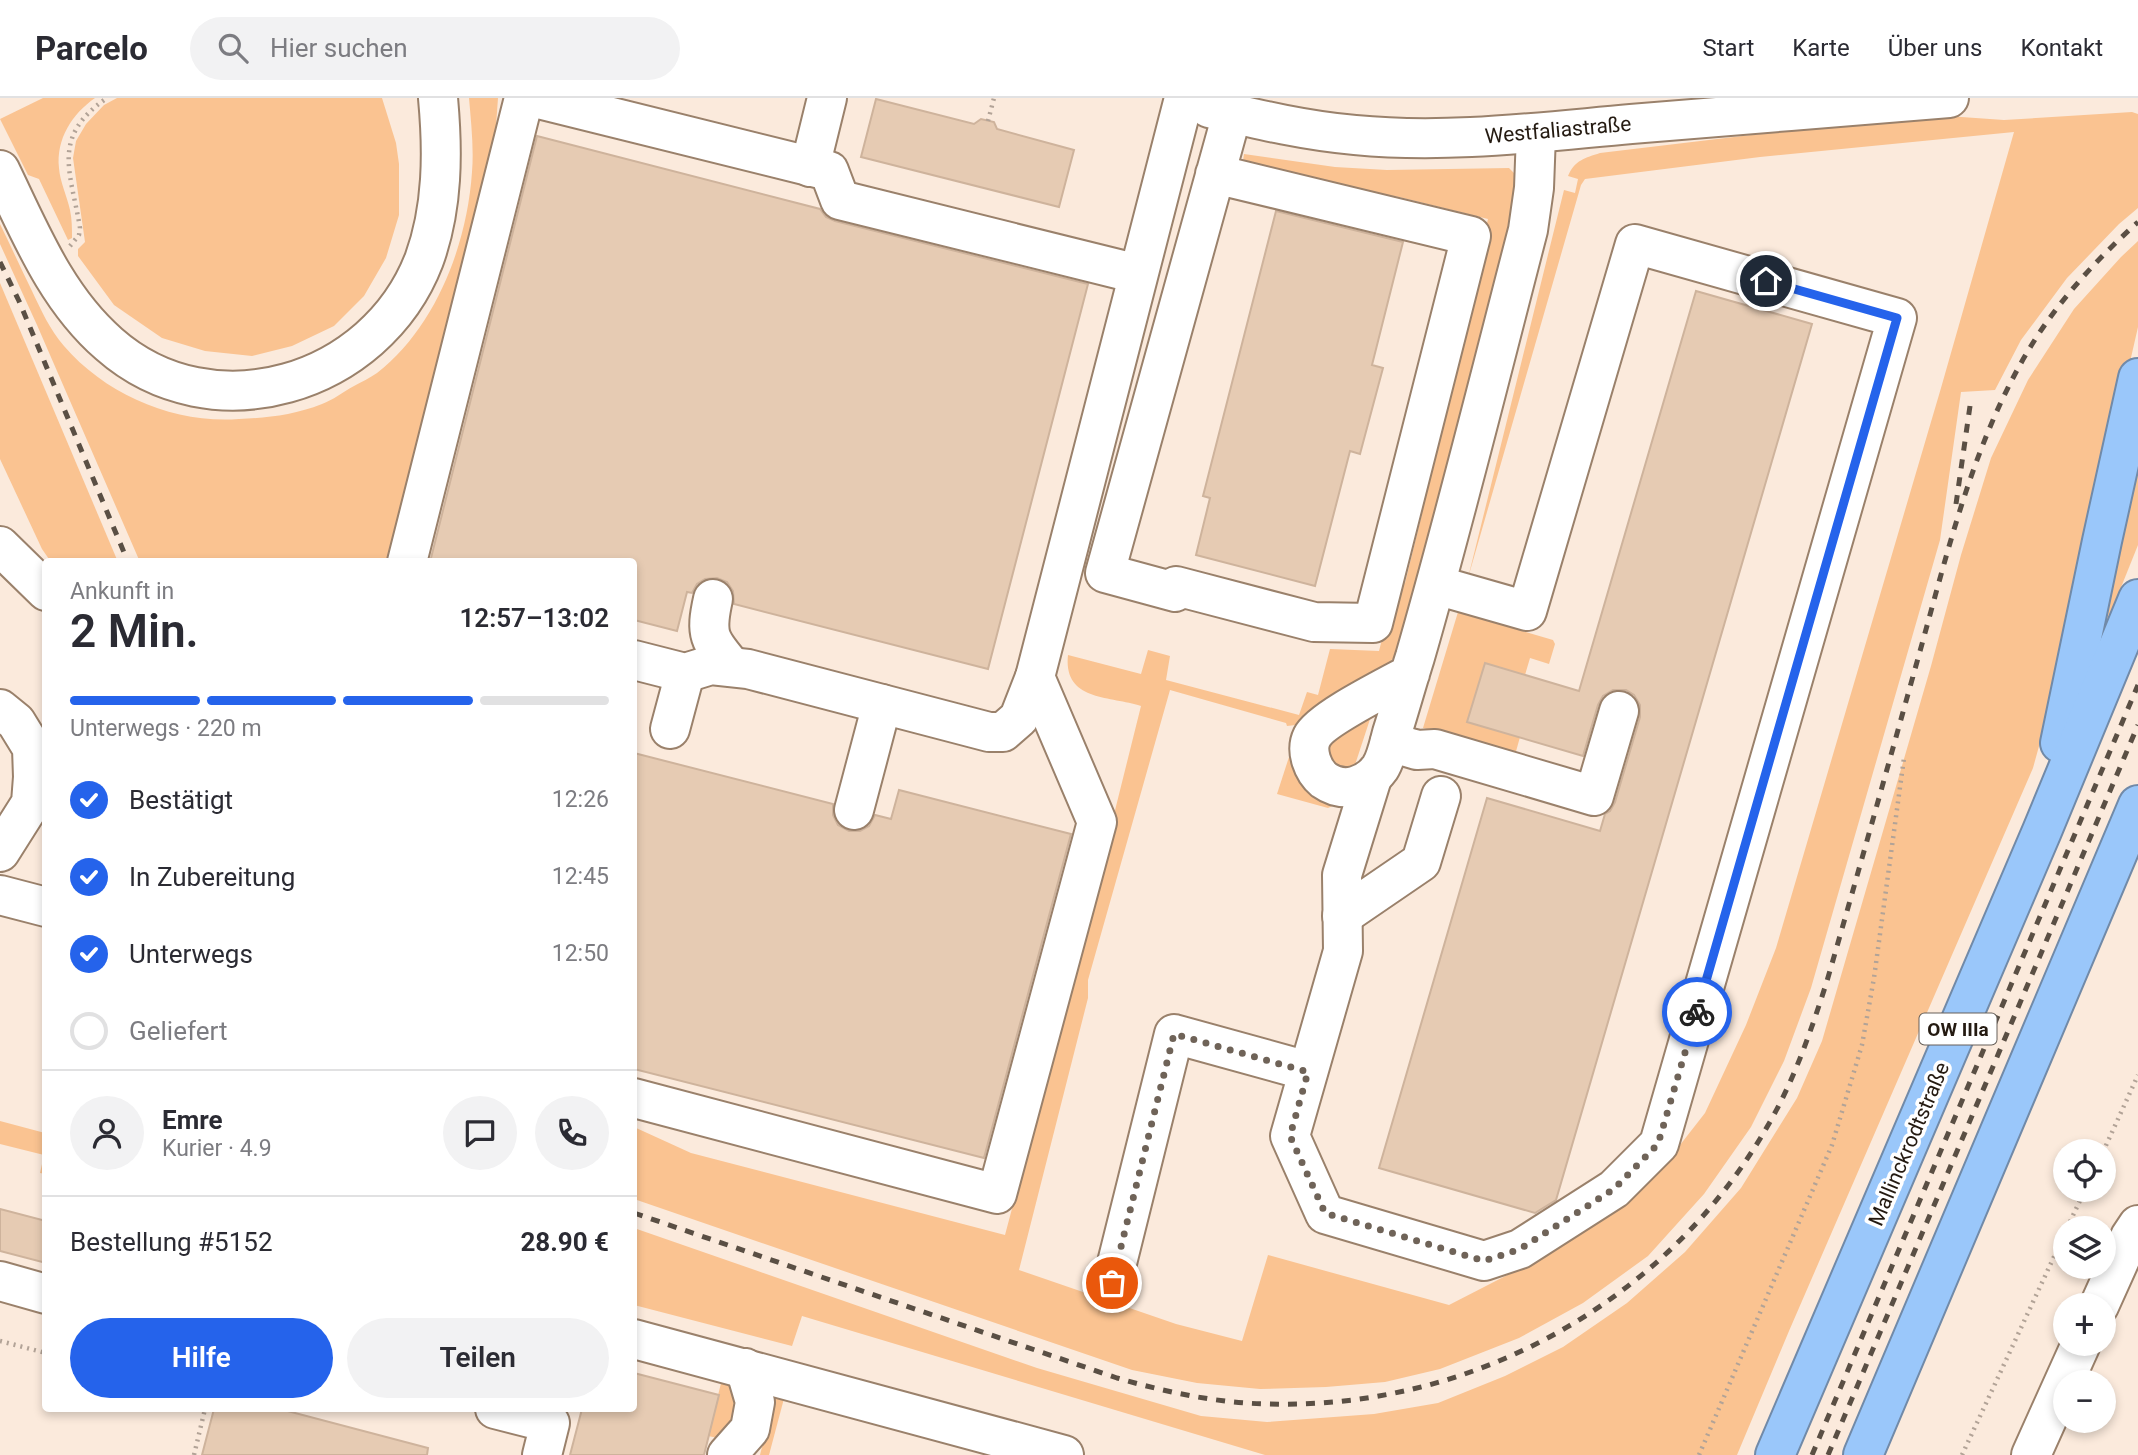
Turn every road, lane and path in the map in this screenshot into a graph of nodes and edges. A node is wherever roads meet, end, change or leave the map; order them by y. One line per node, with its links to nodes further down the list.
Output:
1 (107, 98): 17 (path)
2 (411, 98): 16 (street)
3 (439, 98): 16 (street)
4 (524, 98): 21 (street)
5 (535, 98): 13 (street)
6 (827, 98): 13 (street)
7 (994, 98): 11 (path)
8 (1949, 98): 12 (street, Westfaliastraße)
9 (1176, 100): 10 (street, Westfaliastraße); 18 (street)
10 (1232, 114): 12 (street, Westfaliastraße); 15 (street)
11 (988, 121)
12 (1536, 134): 23 (street)
13 (810, 167): 18 (street)
14 (0, 170): 16 (street)
15 (1215, 174): 15 (street)
16 (433, 226)
17 (68, 248)
18 (1138, 274): 30 (street)
19 (2138, 378): 42 (highway)
20 (0, 546): 22 (street)
21 (408, 558)
22 (42, 587)
23 (1450, 590): 29 (street); 48 (street)
24 (713, 599): 27 (street)
25 (2138, 599): 42 (highway, Mallinckrodtstraße / OW IIIa)
26 (637, 661): 28 (street)
27 (732, 667): 28 (street); 31 (street)
28 (685, 673): 34 (street)
29 (1410, 674): 35 (street); 37 (street)
30 (1035, 677): 31 (street); 50 (street)
31 (882, 704): 40 (street)
32 (0, 709): 43 (street)
33 (1619, 710): 35 (street)
34 (670, 729)
35 (1390, 741): 37 (street)
36 (1904, 758): 69 (path)
37 (1372, 778): 47 (street)
38 (1441, 796): 47 (street)
39 (2138, 805): 44 (highway)
40 (854, 810)
41 (2138, 822): 44 (highway)
42 (2042, 831): 70 (highway, Mallinckrodtstraße / OW IIIa)
43 (0, 852)
44 (2112, 866): 71 (highway)
45 (0, 895): 46 (street)
46 (42, 906)
47 (1342, 916): 48 (street)
48 (1308, 1072): 55 (street)
49 (2138, 1075): 51 (path)
50 (637, 1099)
51 (2109, 1139)
52 (2138, 1225): 57 (street)
53 (2053, 1259): 72 (path)
54 (0, 1282): 56 (street)
55 (1112, 1283)
56 (42, 1293)
57 (2105, 1293)
58 (0, 1340): 60 (path)
59 (637, 1340): 62 (street)
60 (42, 1352)
61 (2076, 1356): 73 (street)
62 (745, 1368): 67 (street); 68 (street)
63 (204, 1412): 65 (path)
64 (507, 1412): 66 (street)
65 (194, 1455)
66 (542, 1455)
67 (727, 1455)
68 (1064, 1455)
69 (1699, 1455)
70 (1775, 1455)
71 (1863, 1455)
72 (1962, 1455)
73 (2031, 1455)

